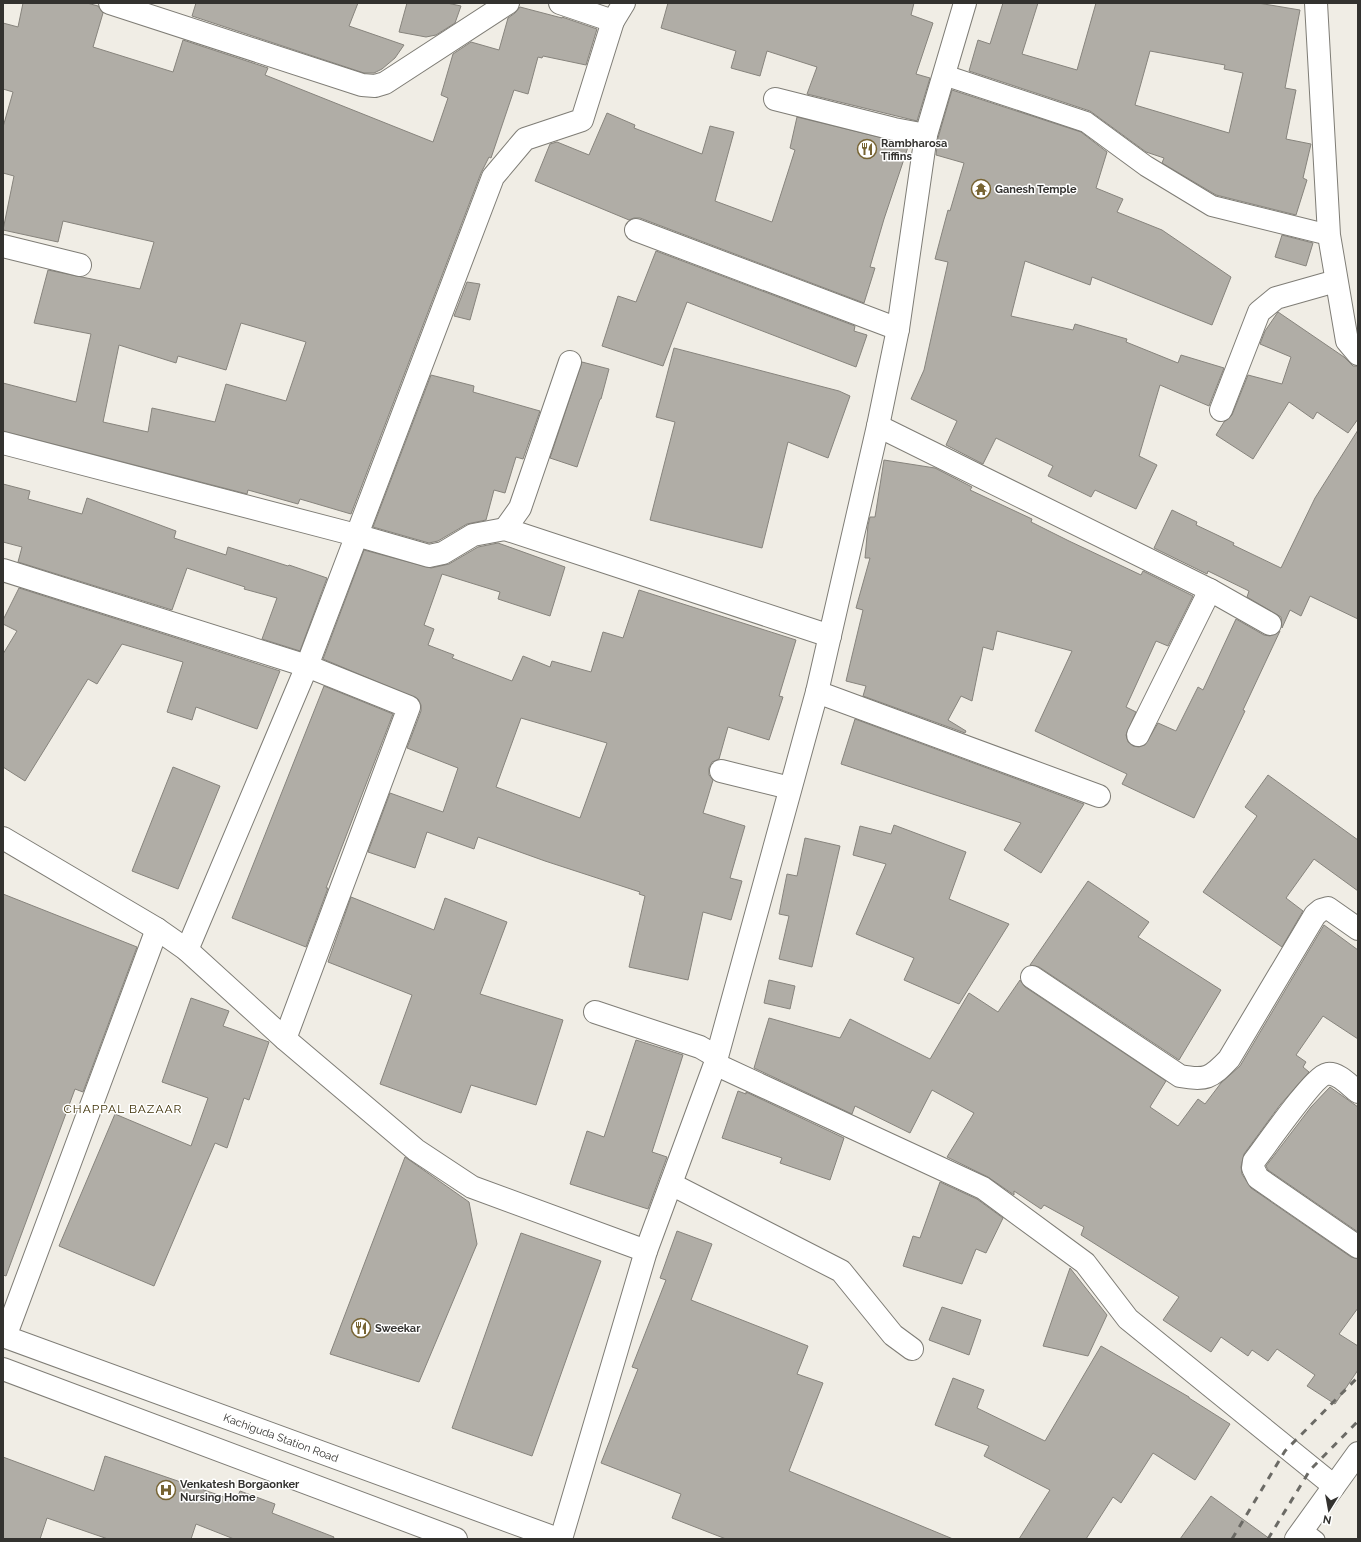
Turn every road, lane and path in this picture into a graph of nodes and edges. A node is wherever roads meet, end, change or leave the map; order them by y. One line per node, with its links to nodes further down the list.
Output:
1 (110, 3): 2 (street)
2 (508, 3)
3 (560, 3): 6 (street)
4 (965, 3): 7 (street)
5 (1316, 3): 11 (street)
6 (619, 12): 22 (street)
7 (944, 75): 9 (street); 11 (street)
8 (775, 99): 9 (street)
9 (926, 135): 15 (street)
10 (636, 230): 15 (street)
11 (1329, 235): 14 (street)
12 (3, 246): 13 (street)
13 (80, 265)
14 (1336, 282): 16 (street); 18 (street)
15 (898, 328): 19 (street)
16 (1358, 354)
17 (570, 362): 21 (street)
18 (1220, 410)
19 (878, 426): 24 (street); 26 (street)
20 (3, 443): 22 (street)
21 (505, 529): 22 (street); 26 (street)
22 (356, 535): 27 (street)
23 (3, 570): 27 (street)
24 (1210, 590): 25 (street); 29 (street)
25 (1270, 624)
26 (830, 636): 28 (street)
27 (307, 666): 36 (street); 39 (street)
28 (817, 692): 31 (street); 32 (street)
29 (1138, 735)
30 (721, 771): 31 (street)
31 (790, 788): 40 (street)
32 (1099, 796)
33 (3, 839): 34 (street)
34 (158, 929): 36 (street); 45 (street)
35 (1358, 929): 37 (street)
36 (186, 950): 39 (street)
37 (1032, 977)
38 (595, 1012): 40 (street)
39 (285, 1039): 44 (street)
40 (716, 1060): 42 (street); 49 (street)
41 (1358, 1092): 43 (street)
42 (670, 1184): 44 (street); 46 (street)
43 (1358, 1247)
44 (646, 1251): 52 (street)
45 (4, 1336): 52 (street, Kachiguda Station Road)
46 (912, 1349)
47 (3, 1369): 51 (street)
48 (1358, 1453): 49 (street)
49 (1334, 1486): 50 (street)
50 (1306, 1535)
51 (456, 1539)
52 (560, 1539)

